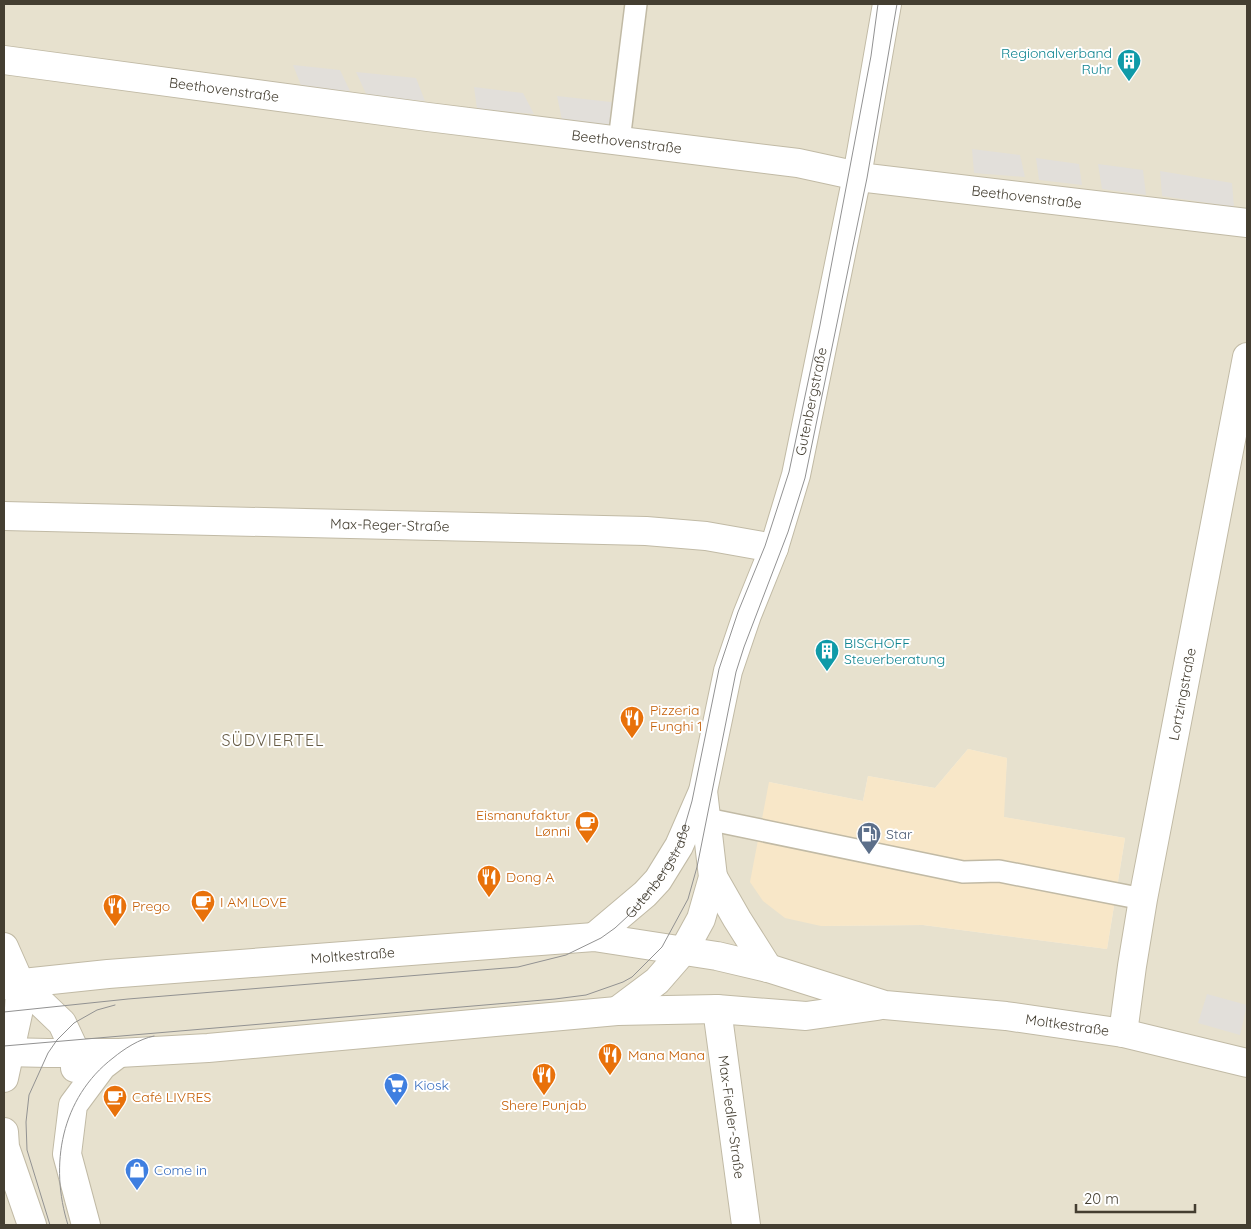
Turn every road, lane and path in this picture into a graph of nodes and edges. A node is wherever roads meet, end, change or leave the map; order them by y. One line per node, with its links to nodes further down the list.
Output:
1 (636, 4): 4 (lane)
2 (887, 4): 5 (street, Gutenbergstraße)
3 (4, 60): 4 (street, Beethovenstraße)
4 (619, 141): 5 (street, Beethovenstraße)
5 (857, 176): 6 (street, Beethovenstraße); 9 (street, Gutenbergstraße)
6 (1247, 223)
7 (1247, 357): 13 (street, Lortzingstraße)
8 (4, 516): 9 (street, Max-Reger-Straße)
9 (774, 548): 10 (street, Gutenbergstraße)
10 (703, 791): 11 (street, Gutenbergstraße); 14 (street, Gutenbergstraße)
11 (707, 819): 12 (street, Gutenbergstraße); 13 (lane)
12 (713, 877): 16 (street, Gutenbergstraße); 17 (street, Gutenbergstraße)
13 (1143, 899): 22 (street, Lortzingstraße)
14 (594, 937): 16 (street, Moltkestraße); 18 (street, Moltkestraße)
15 (4, 947): 18 (street)
16 (684, 950): 17 (street, Moltkestraße); 21 (street)
17 (768, 968): 19 (street, Moltkestraße)
18 (12, 984): 23 (street); 24 (street)
19 (885, 1005): 20 (street, Moltkestraße); 22 (street, Moltkestraße)
20 (717, 1009): 21 (street, Moltkestraße); 32 (street, Max-Fiedler-Straße)
21 (617, 1011): 25 (street, Moltkestraße)
22 (1124, 1033): 26 (street, Moltkestraße)
23 (7, 1052): 24 (street, Moltkestraße); 27 (street)
24 (76, 1053): 25 (street, Moltkestraße); 28 (street)
25 (119, 1053): 28 (street)
26 (1247, 1063)
27 (4, 1078)
28 (73, 1105): 31 (street)
29 (4, 1141): 30 (street)
30 (32, 1225)
31 (86, 1225)
32 (746, 1225)

